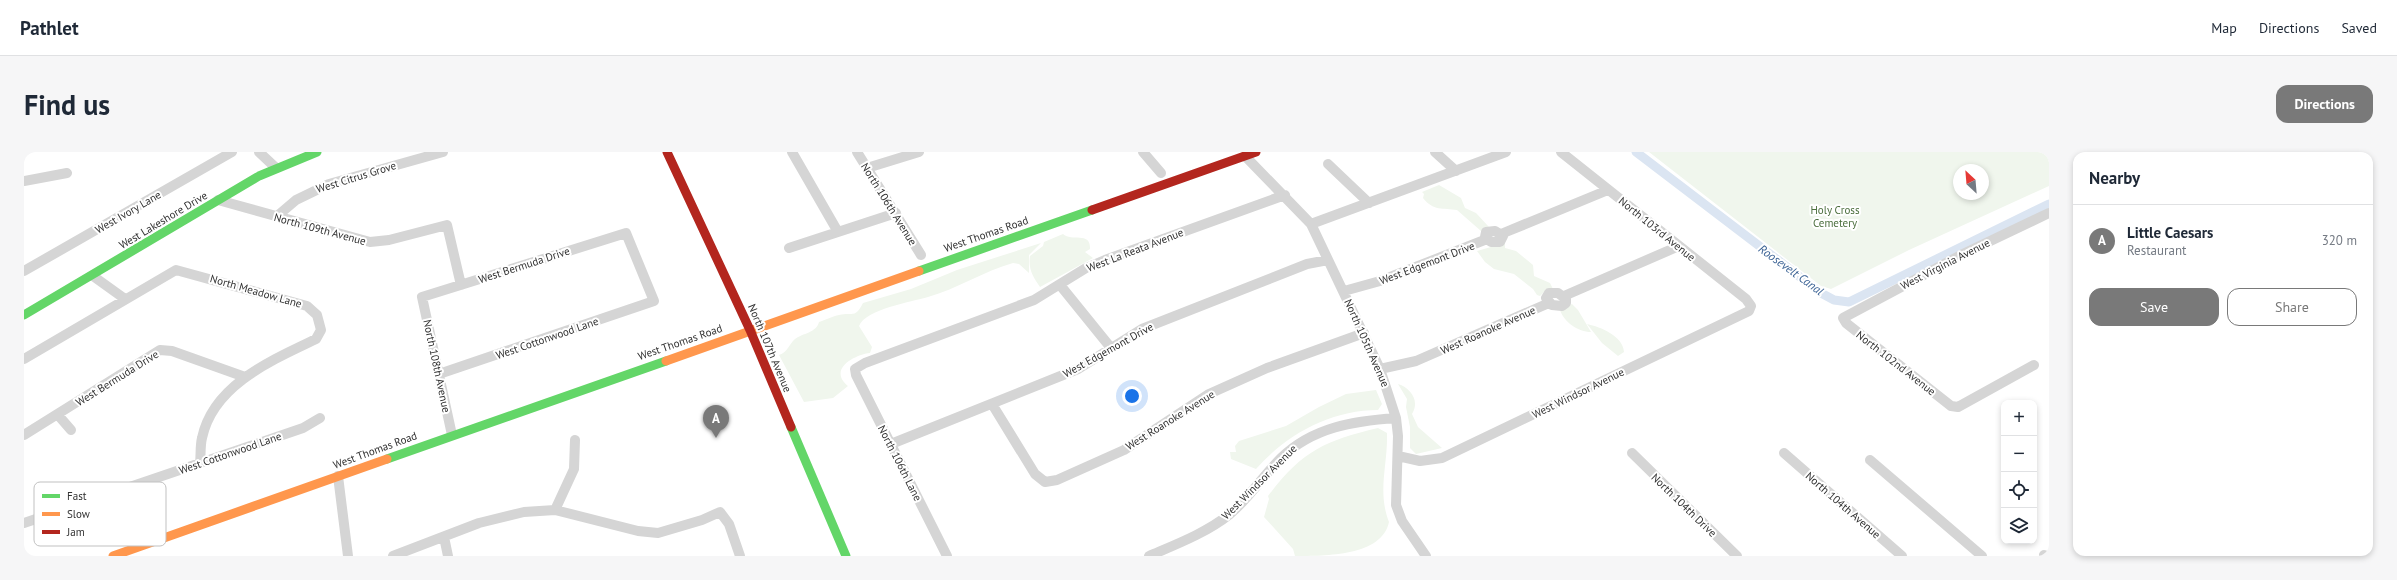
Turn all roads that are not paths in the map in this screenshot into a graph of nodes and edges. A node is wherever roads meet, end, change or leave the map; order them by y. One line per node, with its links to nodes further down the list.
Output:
1 (232, 152): 35 (street, West Ivory Lane)
2 (259, 152): 16 (street)
3 (317, 152): 16 (main road, West Lakeshore Drive)
4 (443, 152): 28 (street, West Citrus Grove)
5 (667, 152): 46 (main road, North 107th Avenue)
6 (792, 152): 30 (street)
7 (857, 152): 17 (street, North 106th Avenue)
8 (919, 152): 17 (street)
9 (1142, 152): 20 (street)
10 (1256, 152): 14 (main road, West Thomas Road)
11 (1435, 152): 18 (street)
12 (1506, 152): 18 (street)
13 (1561, 152): 22 (street, North 103rd Avenue)
14 (1245, 156): 23 (street, North 105th Avenue); 46 (main road, West Thomas Road)
15 (1328, 164): 25 (street)
16 (276, 168): 24 (main road, West Lakeshore Drive)
17 (867, 168): 26 (street, North 106th Avenue)
18 (1456, 170): 25 (street)
19 (67, 173): 21 (street)
20 (1161, 173)
21 (24, 182)
22 (1608, 190): 31 (street, North 103rd Avenue); 39 (street, West Edgemont Drive)
23 (1285, 195): 29 (street, North 105th Avenue); 38 (street, West La Reata Avenue)
24 (218, 200): 28 (street, North 109th Avenue); 36 (main road, West Lakeshore Drive)
25 (1369, 203): 29 (street)
26 (896, 213): 30 (street); 33 (street, North 106th Avenue)
27 (2049, 213): 45 (street, West Virginia Avenue)
28 (276, 217): 37 (street, North 109th Avenue)
29 (1311, 224): 34 (street, North 105th Avenue)
30 (838, 232): 32 (street)
31 (1679, 246): 43 (street, North 103rd Avenue); 52 (street, West Roanoke Avenue)
32 (789, 248)
33 (921, 255)
34 (1328, 260): 39 (street, North 105th Avenue); 48 (street, West Edgemont Drive)
35 (24, 271)
36 (93, 276): 41 (street); 44 (main road, West Lakeshore Drive)
37 (461, 285): 40 (street, West Bermuda Drive); 42 (street, West Bermuda Drive)
38 (1060, 285): 48 (street); 51 (street, West La Reata Avenue)
39 (1344, 291): 47 (street, North 105th Avenue)
40 (422, 297): 53 (street, North 108th Avenue)
41 (125, 299): 49 (street); 54 (street, North Meadow Lane)
42 (654, 301): 53 (street, West Cottonwood Lane)
43 (1751, 306): 66 (street, West Windsor Avenue)
44 (24, 315)
45 (1843, 318): 50 (street, North 102nd Avenue)
46 (750, 330): 61 (main road, West Thomas Road); 82 (main road, North 107th Avenue)
47 (1364, 333): 52 (street, North 105th Avenue); 55 (street, West Roanoke Avenue)
48 (1111, 348): 55 (street, West Edgemont Drive)
49 (24, 359)
50 (2034, 365)
51 (856, 369): 63 (street, North 106th Lane)
52 (1380, 369): 58 (street, North 105th Avenue)
53 (439, 374): 61 (street, North 108th Avenue)
54 (245, 377): 56 (street, West Bermuda Drive); 68 (street, North Meadow Lane)
55 (992, 404): 63 (street, West Edgemont Drive)
56 (58, 416): 59 (street); 60 (street, West Bermuda Drive)
57 (320, 418): 68 (street, West Cottonwood Lane)
58 (1396, 418): 66 (street, North 105th Avenue); 84 (street, West Windsor Avenue)
59 (71, 430)
60 (24, 434)
61 (452, 435): 69 (main road, West Thomas Road)
62 (575, 440): 71 (street)
63 (891, 444): 83 (street, North 106th Lane)
64 (1632, 453): 86 (street, North 104th Drive)
65 (1784, 453): 87 (street, North 104th Avenue)
66 (1398, 456): 85 (street, North 105th Avenue)
67 (1870, 460): 88 (street)
68 (200, 463): 70 (street, West Cottonwood Lane)
69 (338, 476): 74 (main road, West Thomas Road); 78 (street)
70 (144, 482)
71 (555, 510): 75 (street); 81 (street)
72 (34, 520): 73 (street, West Cottonwood Lane)
73 (24, 523)
74 (166, 537)
75 (444, 537): 79 (street); 80 (street)
76 (140, 546): 77 (main road, West Thomas Road)
77 (112, 556)
78 (348, 556)
79 (393, 556)
80 (448, 556)
81 (740, 556)
82 (846, 556)
83 (947, 556)
84 (1149, 556)
85 (1426, 556)
86 (1737, 556)
87 (1902, 556)
88 (1982, 556)

